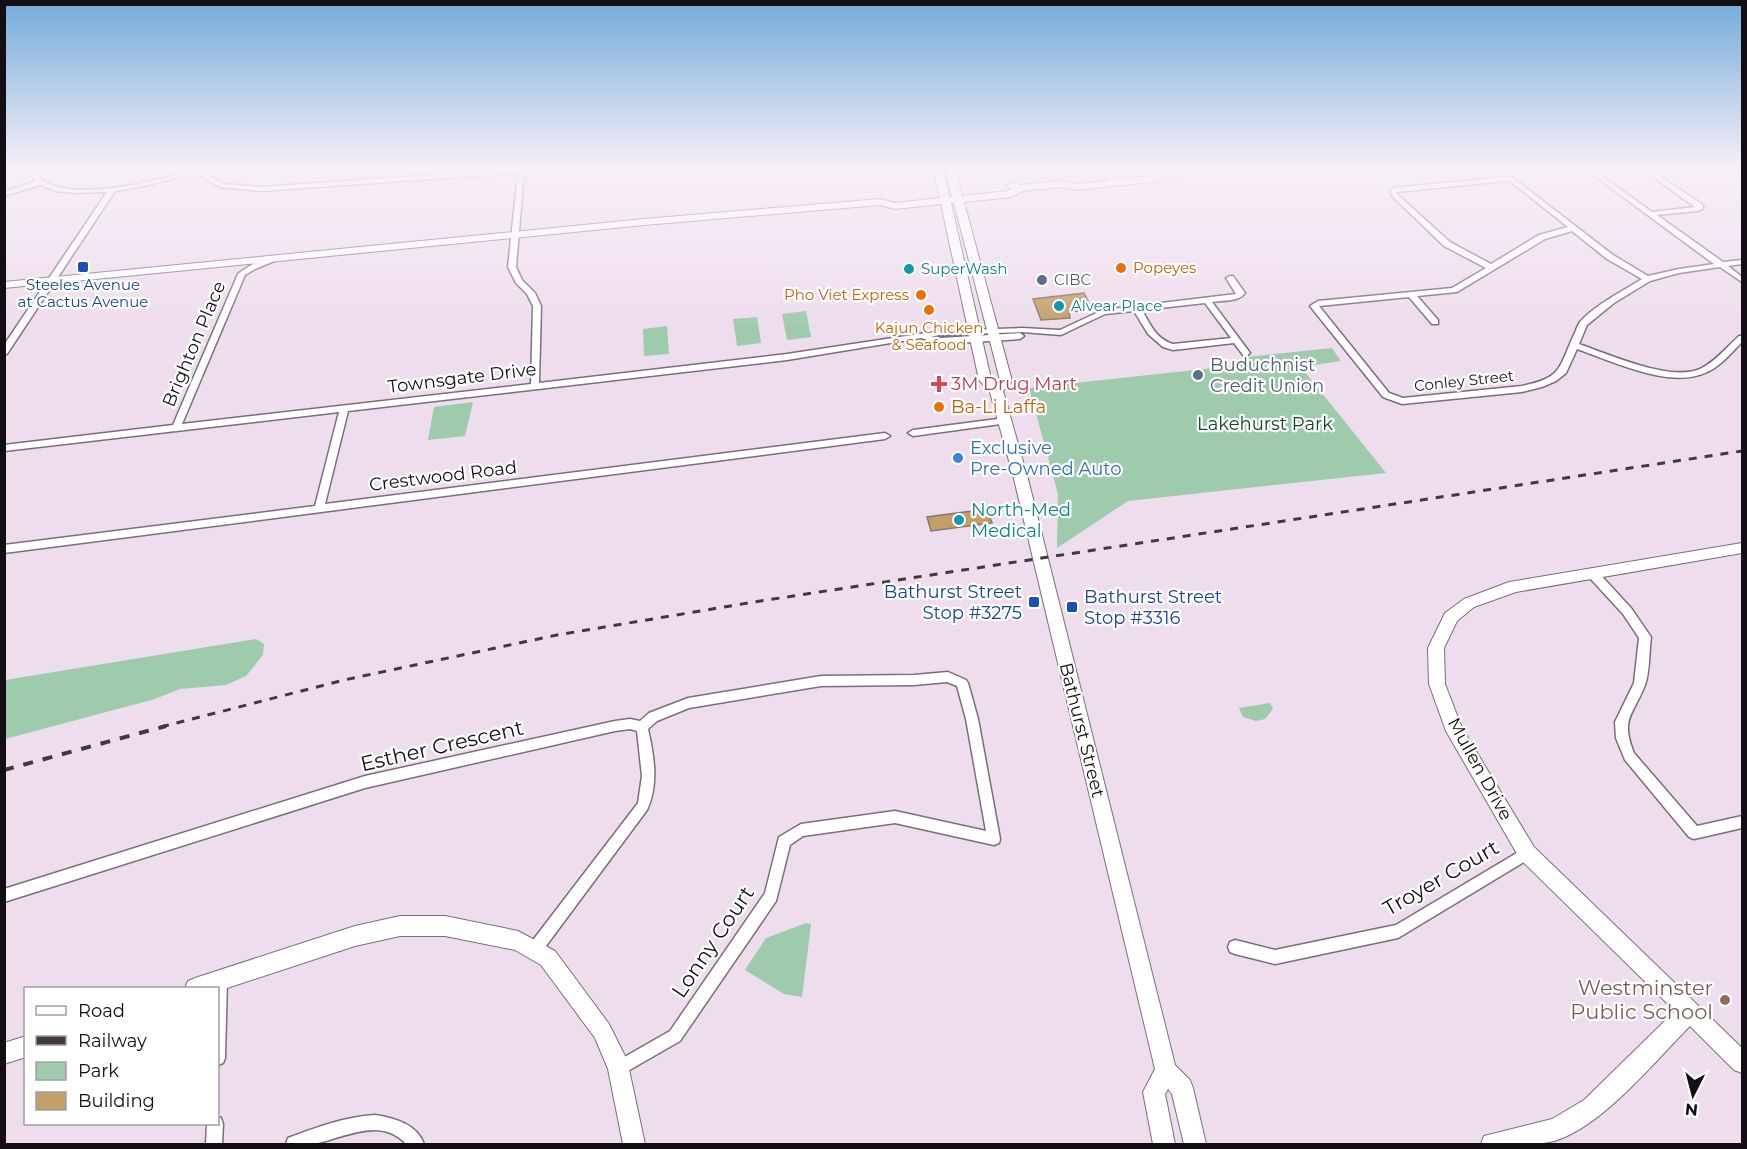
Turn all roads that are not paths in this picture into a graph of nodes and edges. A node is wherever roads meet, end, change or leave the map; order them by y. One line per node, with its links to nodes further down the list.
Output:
1 (90, 223): 19 (street)
2 (516, 223): 10 (street)
3 (645, 223): 10 (main road)
4 (950, 223): 27 (main road, Bathurst Street)
5 (966, 223): 26 (main road)
6 (1424, 223): 15 (street)
7 (1566, 223): 9 (street)
8 (1662, 223): 14 (street)
9 (1573, 228): 15 (street, Conley Street); 18 (street)
10 (515, 234): 11 (main road); 33 (street)
11 (275, 260): 13 (main road); 16 (street, Brighton Place)
12 (1743, 262): 14 (street, Conley Street)
13 (232, 264): 16 (street, Brighton Place); 19 (main road)
14 (1722, 265): 18 (street, Conley Street); 20 (street)
15 (1492, 268): 22 (street, Conley Street)
16 (242, 274): 37 (street, Brighton Place)
17 (1230, 278): 23 (street, Townsgate Drive)
18 (1647, 279): 30 (street, Conley Street)
19 (51, 280): 21 (main road); 31 (street)
20 (1743, 280)
21 (4, 285)
22 (1412, 295): 25 (street); 30 (street, Conley Street)
23 (1208, 301): 24 (street, Townsgate Drive); 29 (street)
24 (1137, 309): 26 (street, Townsgate Drive); 29 (street)
25 (1436, 321)
26 (995, 334): 27 (street, Townsgate Drive); 34 (main road)
27 (974, 335): 33 (street, Townsgate Drive); 34 (main road, Bathurst Street)
28 (1743, 338): 30 (street)
29 (1235, 340): 32 (street)
30 (1574, 345)
31 (4, 352)
32 (1246, 353)
33 (535, 387): 35 (street, Townsgate Drive)
34 (996, 390): 36 (main road, Bathurst Street)
35 (344, 409): 37 (street, Townsgate Drive); 41 (street)
36 (1005, 421): 38 (street); 59 (main road, Bathurst Street)
37 (176, 428): 40 (street, Townsgate Drive)
38 (913, 433)
39 (885, 436): 41 (street, Crestwood Road)
40 (4, 448)
41 (319, 508): 43 (street, Crestwood Road)
42 (1743, 548): 44 (main road, Mullen Drive)
43 (4, 549)
44 (1592, 573): 46 (street); 47 (main road, Mullen Drive)
45 (642, 727): 48 (street, Esther Crescent); 50 (street); 58 (street, Lonny Court)
46 (1743, 822)
47 (1527, 852): 49 (street, Troyer Court); 53 (main road, Mullen Drive)
48 (4, 896)
49 (1235, 947)
50 (536, 949): 51 (main road); 58 (main road)
51 (220, 980): 52 (main road); 54 (street)
52 (198, 987)
53 (1689, 1012): 57 (main road, Mullen Drive); 67 (main road)
54 (219, 1019)
55 (24, 1047): 56 (main road)
56 (4, 1054)
57 (1743, 1062)
58 (619, 1068): 64 (main road)
59 (1166, 1071): 65 (main road); 66 (main road, Bathurst Street)
60 (215, 1125): 61 (street)
61 (214, 1144)
62 (294, 1144): 63 (street)
63 (416, 1144)
64 (634, 1144)
65 (1164, 1144)
66 (1196, 1144)
67 (1492, 1144)

